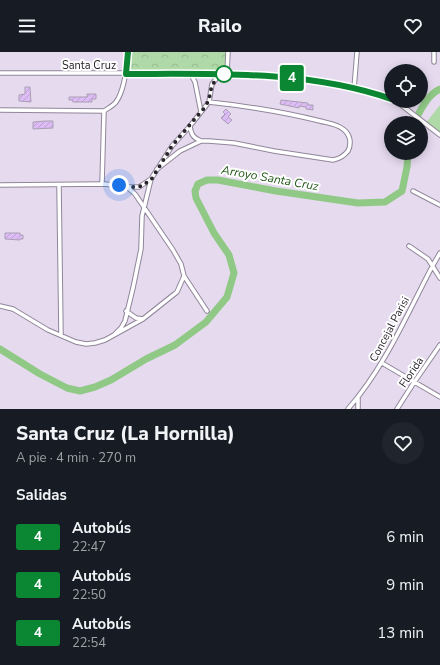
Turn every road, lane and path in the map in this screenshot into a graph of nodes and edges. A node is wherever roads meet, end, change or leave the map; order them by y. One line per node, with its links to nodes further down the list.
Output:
1 (128, 52): 8 (street)
2 (228, 52): 10 (street)
3 (357, 52): 11 (street)
4 (434, 52): 5 (street)
5 (434, 62)
6 (0, 73): 8 (street, Santa Cruz)
7 (190, 73): 8 (street, Santa Cruz); 9 (street, Santa Cruz); 17 (street)
8 (126, 74): 16 (street)
9 (220, 74): 10 (street, Santa Cruz); 13 (street)
10 (227, 74): 11 (street, Santa Cruz)
11 (354, 89): 12 (street, Santa Cruz)
12 (384, 97)
13 (209, 102): 17 (street); 20 (street)
14 (405, 108): 19 (street)
15 (0, 110): 16 (street)
16 (104, 111): 24 (street)
17 (201, 112): 18 (street)
18 (190, 126): 20 (street); 21 (street)
19 (440, 135)
20 (201, 141): 21 (street)
21 (158, 169): 22 (street)
22 (151, 180): 26 (street); 29 (street)
23 (59, 184): 24 (street); 25 (street); 40 (street)
24 (102, 184): 26 (street)
25 (0, 185)
26 (127, 187): 29 (street)
27 (413, 192): 28 (street)
28 (440, 206)
29 (143, 207): 33 (street); 36 (street)
30 (409, 246): 32 (street)
31 (440, 253): 32 (street, Concejal Parisi)
32 (433, 265): 34 (street); 42 (street, Concejal Parisi)
33 (184, 276): 37 (street); 38 (street)
34 (440, 278)
35 (0, 306): 40 (street)
36 (126, 310): 38 (street); 39 (street)
37 (207, 311)
38 (143, 319): 39 (street)
39 (115, 334): 40 (street)
40 (61, 335)
41 (440, 345): 43 (street, Florida)
42 (382, 363): 43 (street); 45 (street, Concejal Parisi)
43 (414, 382): 44 (street); 48 (street, Florida)
44 (440, 397)
45 (358, 398): 46 (street, Concejal Parisi); 47 (street)
46 (348, 409)
47 (358, 409)
48 (397, 409)

